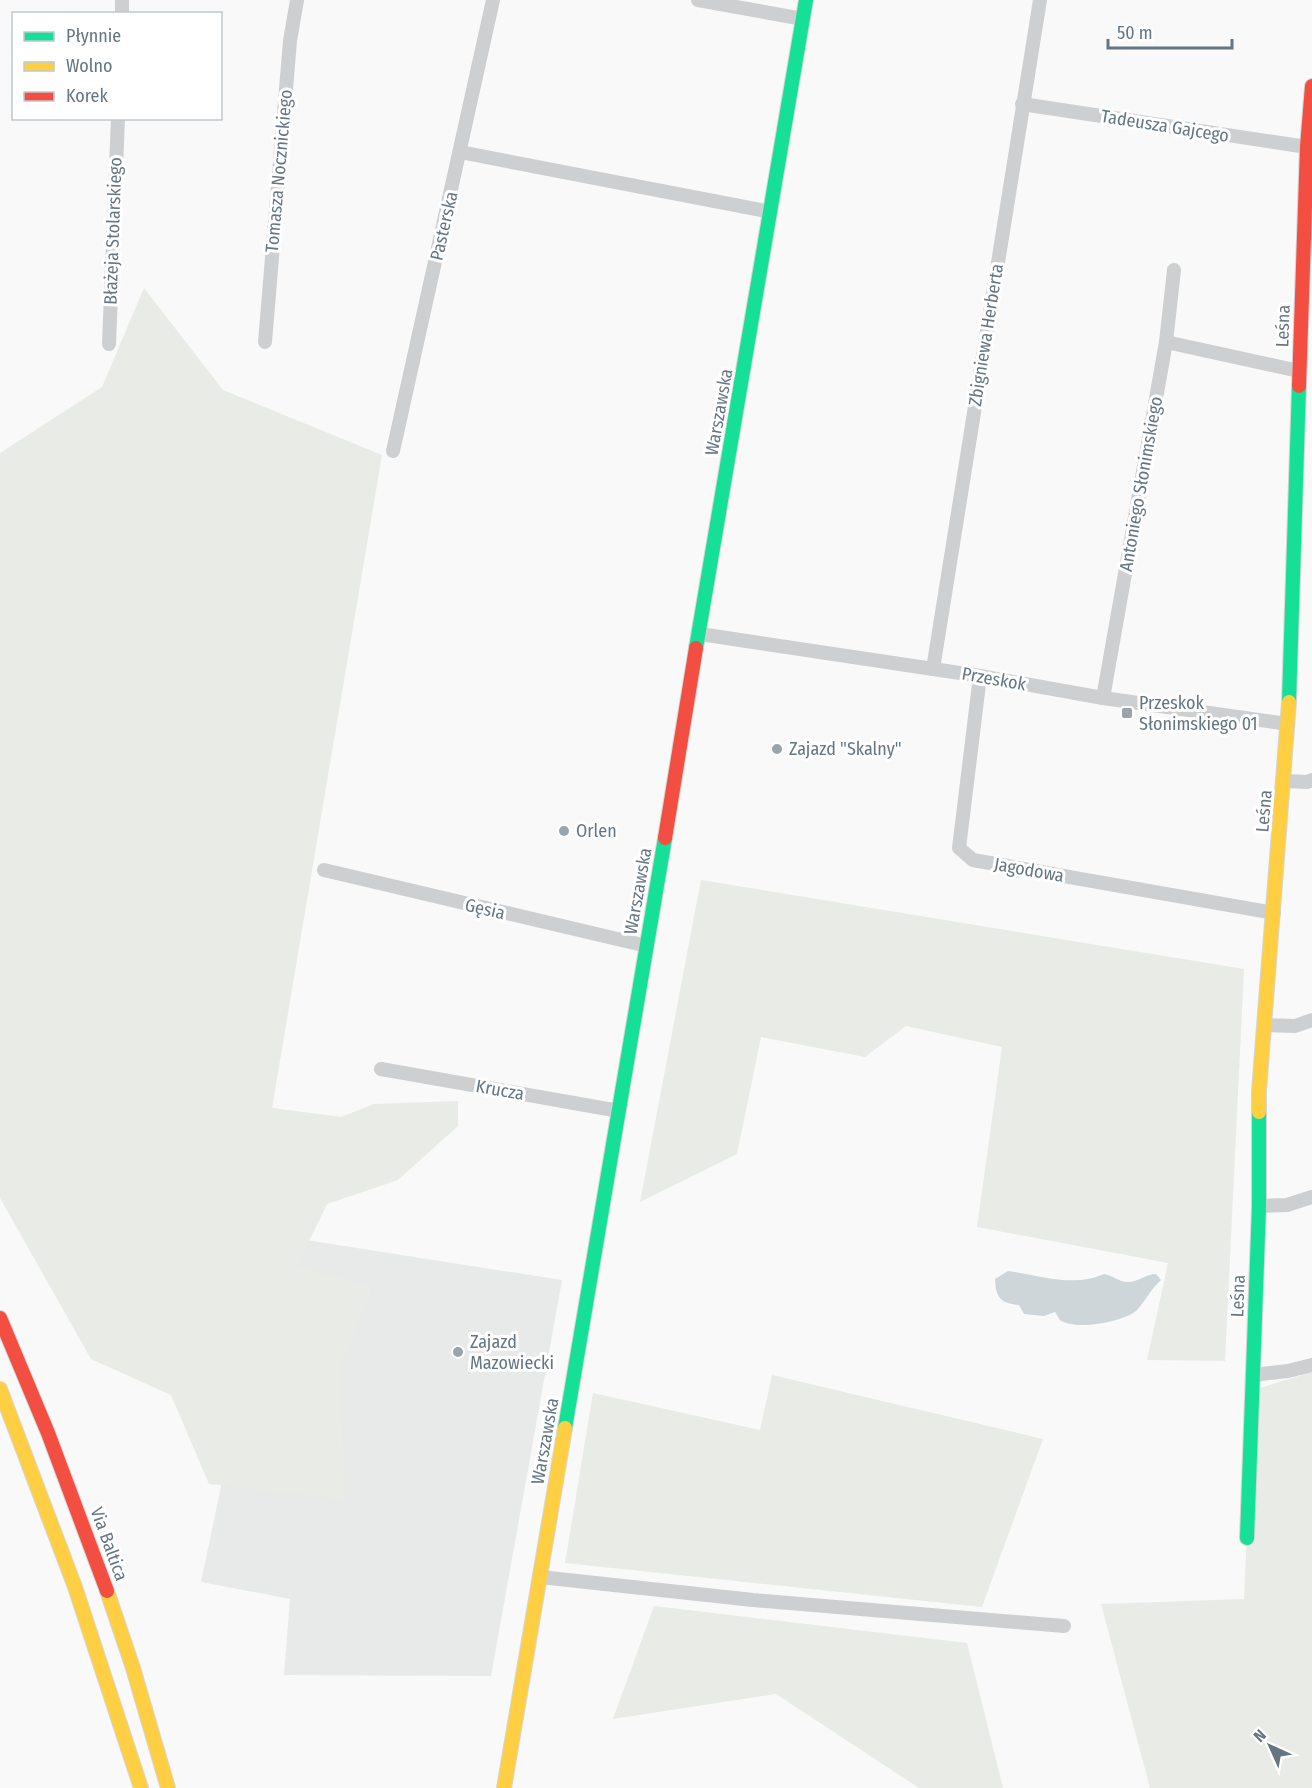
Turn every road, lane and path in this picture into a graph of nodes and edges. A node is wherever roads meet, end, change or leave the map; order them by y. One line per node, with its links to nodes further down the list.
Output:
1 (297, 0): 14 (street, Tomasza Nocznickiego)
2 (493, 0): 11 (street, Pasterska)
3 (698, 0): 6 (street)
4 (806, 0): 6 (main road, Warszawska)
5 (1040, 0): 8 (street, Zbigniewa Herberta)
6 (803, 19): 12 (main road, Warszawska)
7 (1312, 86): 10 (main road, Leśna)
8 (1023, 104): 10 (street, Tadeusza Gajcego); 22 (street, Zbigniewa Herberta)
9 (118, 120): 16 (street, Błażeja Stolarskiego)
10 (1307, 147): 17 (main road, Leśna)
11 (460, 152): 12 (street); 20 (street, Pasterska)
12 (771, 212): 21 (main road, Warszawska)
13 (1174, 270): 15 (street, Antoniego Słonimskiego)
14 (265, 342)
15 (1166, 342): 17 (street); 24 (street, Antoniego Słonimskiego)
16 (109, 344)
17 (1299, 371): 19 (main road, Leśna)
18 (1312, 439): 19 (street)
19 (1298, 443): 25 (main road, Leśna)
20 (393, 451)
21 (700, 634): 22 (street, Przeskok); 30 (main road, Warszawska)
22 (933, 669): 23 (street, Przeskok)
23 (980, 676): 24 (street, Przeskok); 29 (street, Jagodowa)
24 (1103, 698): 25 (street, Przeskok)
25 (1288, 724): 27 (main road, Leśna)
26 (1312, 780): 27 (street)
27 (1284, 781): 29 (main road, Leśna)
28 (324, 870): 30 (street, Gęsia)
29 (1274, 913): 32 (main road, Leśna)
30 (647, 946): 34 (main road, Warszawska)
31 (1312, 1020): 32 (street)
32 (1264, 1025): 36 (main road, Leśna)
33 (381, 1069): 34 (street, Krucza)
34 (619, 1111): 42 (main road, Warszawska)
35 (1312, 1197): 36 (street)
36 (1259, 1206): 39 (main road, Leśna)
37 (0, 1318): 45 (main road, Via Baltica)
38 (1312, 1365): 39 (street)
39 (1253, 1375): 41 (main road, Leśna)
40 (0, 1389): 44 (main road)
41 (1247, 1538)
42 (540, 1577): 43 (street); 46 (main road, Warszawska)
43 (1064, 1626)
44 (141, 1788)
45 (168, 1788)
46 (504, 1788)

